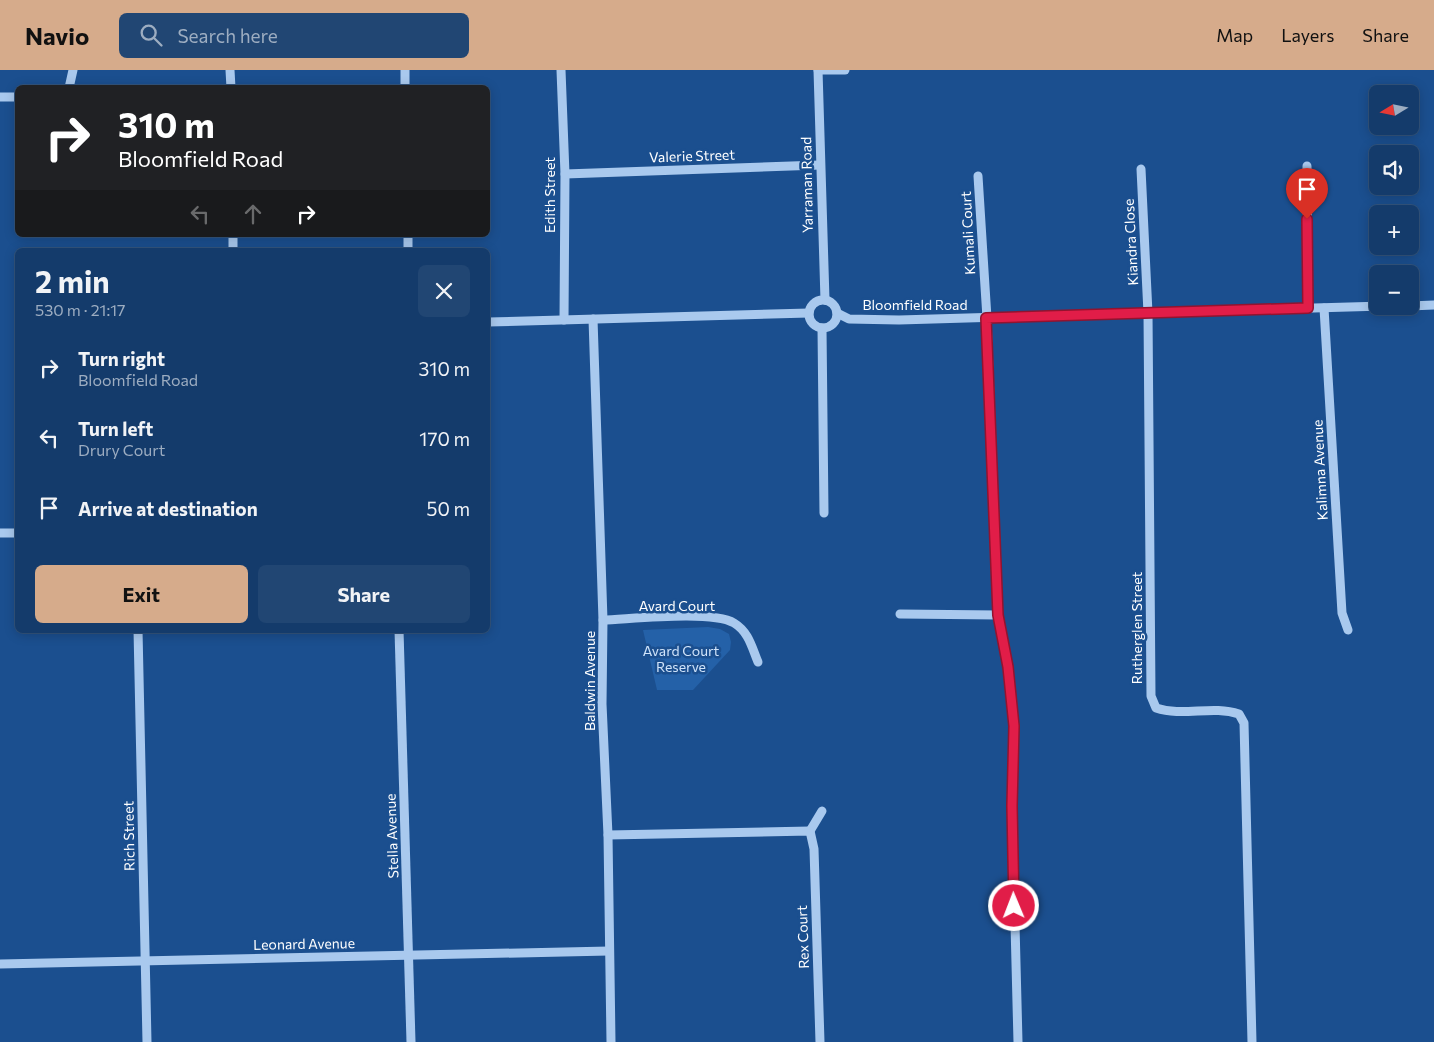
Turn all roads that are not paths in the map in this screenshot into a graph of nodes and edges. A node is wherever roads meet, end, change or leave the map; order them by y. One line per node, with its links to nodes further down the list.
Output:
1 (73, 70): 7 (street)
2 (230, 70): 8 (street)
3 (405, 70): 9 (street)
4 (561, 70): 15 (street, Edith Street)
5 (818, 70): 6 (street); 12 (street, Yarraman Road)
6 (845, 70)
7 (70, 85)
8 (231, 85)
9 (405, 85)
10 (0, 97): 11 (street)
11 (15, 97)
12 (820, 164): 15 (street, Valerie Street); 17 (street, Yarraman Road)
13 (1307, 166): 21 (street)
14 (1141, 169): 25 (street, Kiandra Close)
15 (565, 174): 28 (street, Edith Street)
16 (978, 176): 26 (street, Kumali Court)
17 (824, 300): 23 (street); 24 (street)
18 (1434, 305): 20 (street)
19 (1369, 306): 22 (street, Bloomfield Road)
20 (1419, 306)
21 (1308, 308): 22 (street, Bloomfield Road); 25 (street, Bloomfield Road)
22 (1324, 308): 37 (street, Kalimna Avenue)
23 (809, 313): 27 (street); 30 (street)
24 (837, 313): 26 (street, Bloomfield Road); 30 (street)
25 (1148, 313): 26 (street, Bloomfield Road); 53 (street, Rutherglen Street)
26 (986, 318): 35 (street, Kumali Court)
27 (593, 319): 28 (street); 36 (street, Baldwin Avenue)
28 (564, 320): 29 (street)
29 (490, 322)
30 (822, 328): 31 (street)
31 (824, 513)
32 (0, 533): 33 (street)
33 (15, 533)
34 (900, 614): 35 (street)
35 (998, 615): 52 (street, Kumali Court)
36 (603, 620): 40 (street, Avard Court); 43 (street, Baldwin Avenue)
37 (1348, 630)
38 (138, 633): 46 (street, Rich Street)
39 (399, 633): 45 (street, Stella Avenue)
40 (758, 662)
41 (822, 811): 42 (street)
42 (810, 831): 43 (street); 51 (street, Rex Court)
43 (608, 835): 44 (street, Baldwin Avenue)
44 (609, 951): 45 (street, Leonard Avenue); 50 (street, Baldwin Avenue)
45 (409, 956): 46 (street, Leonard Avenue); 49 (street, Stella Avenue)
46 (146, 961): 47 (street, Leonard Avenue); 48 (street, Rich Street)
47 (0, 964)
48 (147, 1042)
49 (411, 1042)
50 (610, 1042)
51 (820, 1042)
52 (1018, 1042)
53 (1252, 1042)

